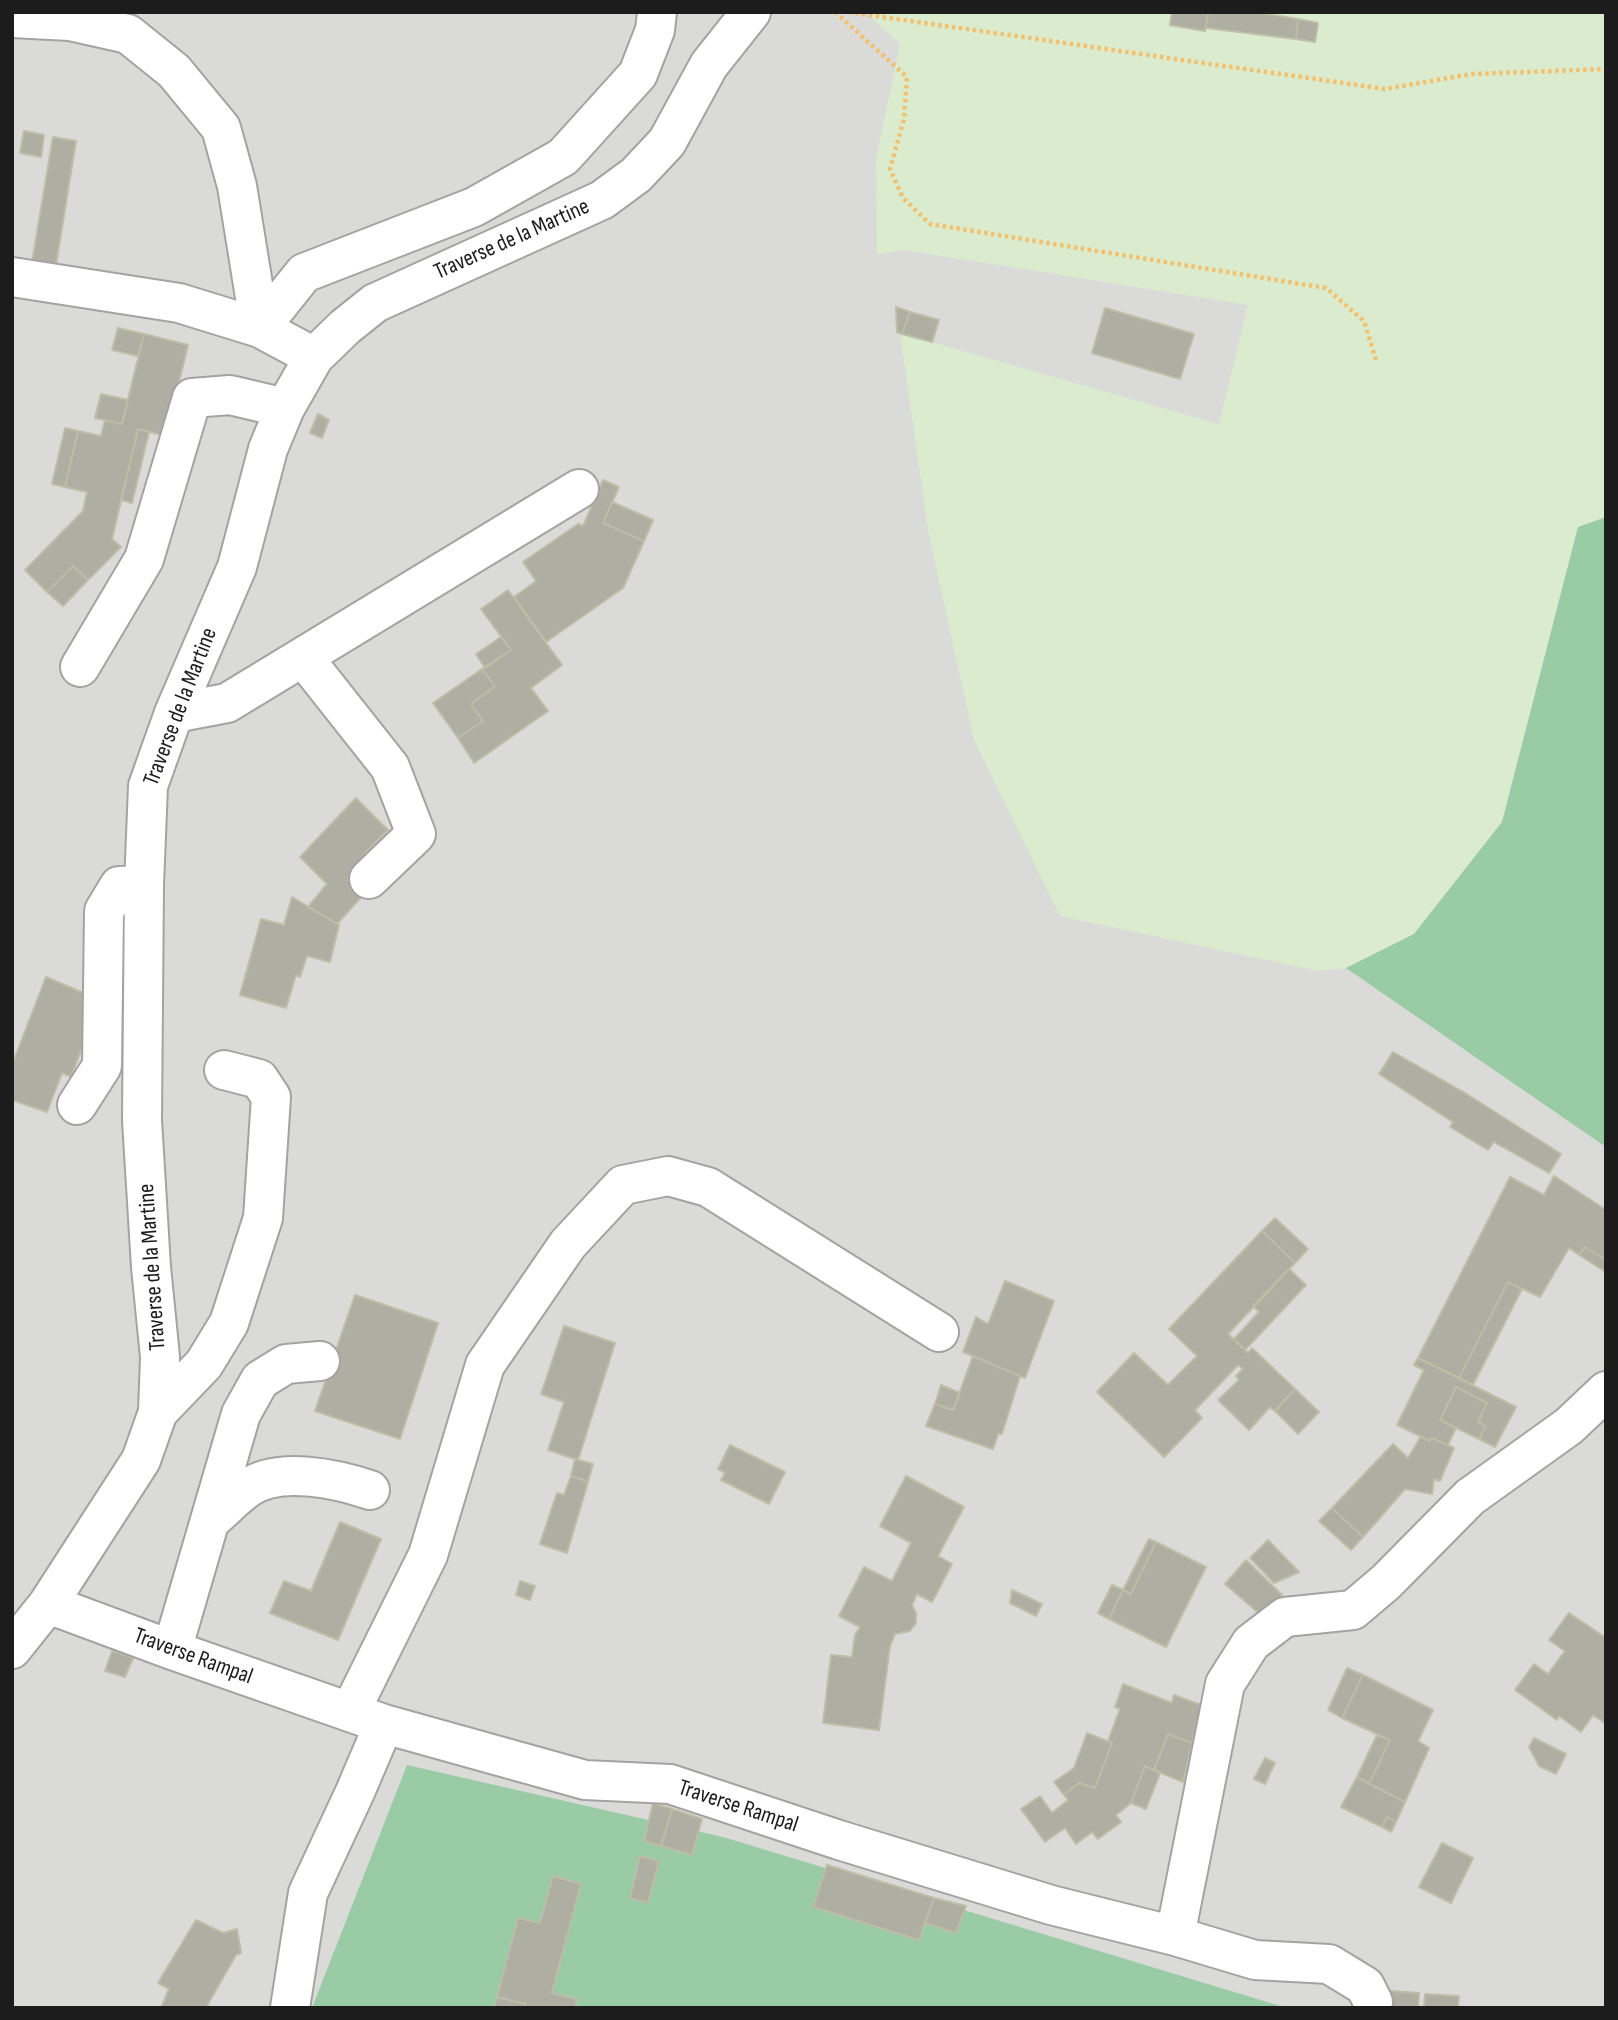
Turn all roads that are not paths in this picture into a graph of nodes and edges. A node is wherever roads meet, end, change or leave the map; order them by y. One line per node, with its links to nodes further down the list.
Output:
1 (657, 12): 6 (street)
2 (751, 12): 7 (street, Traverse de la Martine)
3 (12, 18): 4 (street)
4 (127, 23): 6 (street)
5 (12, 277): 6 (street)
6 (260, 328): 7 (street)
7 (314, 357): 8 (street, Traverse de la Martine)
8 (285, 408): 11 (street); 12 (street, Traverse de la Martine)
9 (579, 489): 10 (street)
10 (303, 657): 12 (street); 13 (street)
11 (80, 667)
12 (174, 713): 14 (street, Traverse de la Martine)
13 (369, 879)
14 (144, 885): 16 (street); 20 (street, Traverse de la Martine)
15 (224, 1070): 20 (street)
16 (77, 1105)
17 (939, 1332): 26 (street)
18 (320, 1361): 22 (street)
19 (1606, 1391): 27 (street)
20 (158, 1412): 23 (street, Traverse de la Martine)
21 (370, 1490): 22 (street)
22 (211, 1520): 25 (street)
23 (47, 1604): 24 (street, Traverse de la Martine); 25 (street, Traverse Rampal)
24 (12, 1649)
25 (172, 1650): 26 (street, Traverse Rampal)
26 (367, 1718): 27 (street, Traverse Rampal); 28 (street)
27 (1175, 1936): 29 (street, Traverse Rampal)
28 (290, 2008)
29 (1372, 2008)

